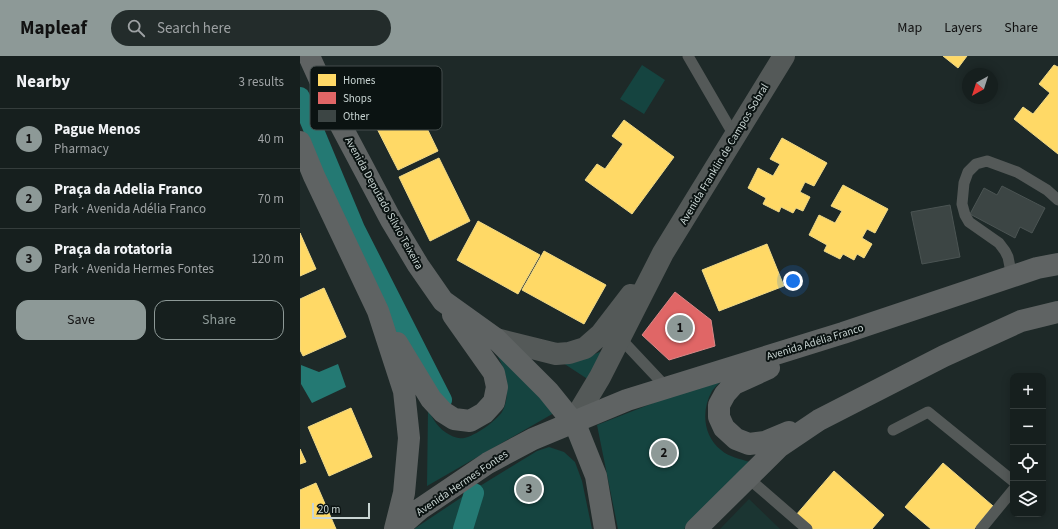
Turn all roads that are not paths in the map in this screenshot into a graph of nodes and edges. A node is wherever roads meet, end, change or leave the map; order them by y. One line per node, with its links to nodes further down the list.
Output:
1 (309, 56): 4 (main road, Avenida Deputado Sílvio Teixeira)
2 (688, 56): 6 (lane)
3 (784, 56): 6 (street, Avenida Franklin de Campos Sobral)
4 (314, 66)
5 (343, 130): 12 (main road, Avenida Deputado Sílvio Teixeira)
6 (735, 137): 9 (street, Avenida Franklin de Campos Sobral)
7 (300, 142): 13 (main road)
8 (1058, 200): 11 (lane)
9 (664, 253): 16 (street, Avenida Franklin de Campos Sobral); 17 (street, Avenida Franklin de Campos Sobral)
10 (1058, 264): 11 (main road, Avenida Adélia Franco)
11 (1012, 277): 15 (main road, Avenida Adélia Franco)
12 (443, 301): 13 (main road); 16 (main road, Avenida Deputado Sílvio Teixeira)
13 (378, 311): 25 (main road)
14 (1058, 312): 19 (main road)
15 (843, 333): 18 (main road, Avenida Adélia Franco); 19 (main road)
16 (496, 338): 20 (main road, Avenida Deputado Sílvio Teixeira)
17 (620, 338): 18 (lane); 20 (street, Avenida Franklin de Campos Sobral)
18 (667, 388): 20 (main road, Avenida Adélia Franco)
19 (819, 420): 22 (main road)
20 (573, 422): 25 (main road, Avenida Hermes Fontes); 26 (main road, Avenida Deputado Sílvio Teixeira)
21 (893, 430): 23 (lane)
22 (748, 478): 27 (main road); 28 (lane)
23 (1010, 479)
24 (1010, 494): 29 (lane)
25 (396, 529)
26 (605, 529)
27 (696, 529)
28 (807, 529)
29 (981, 529)

